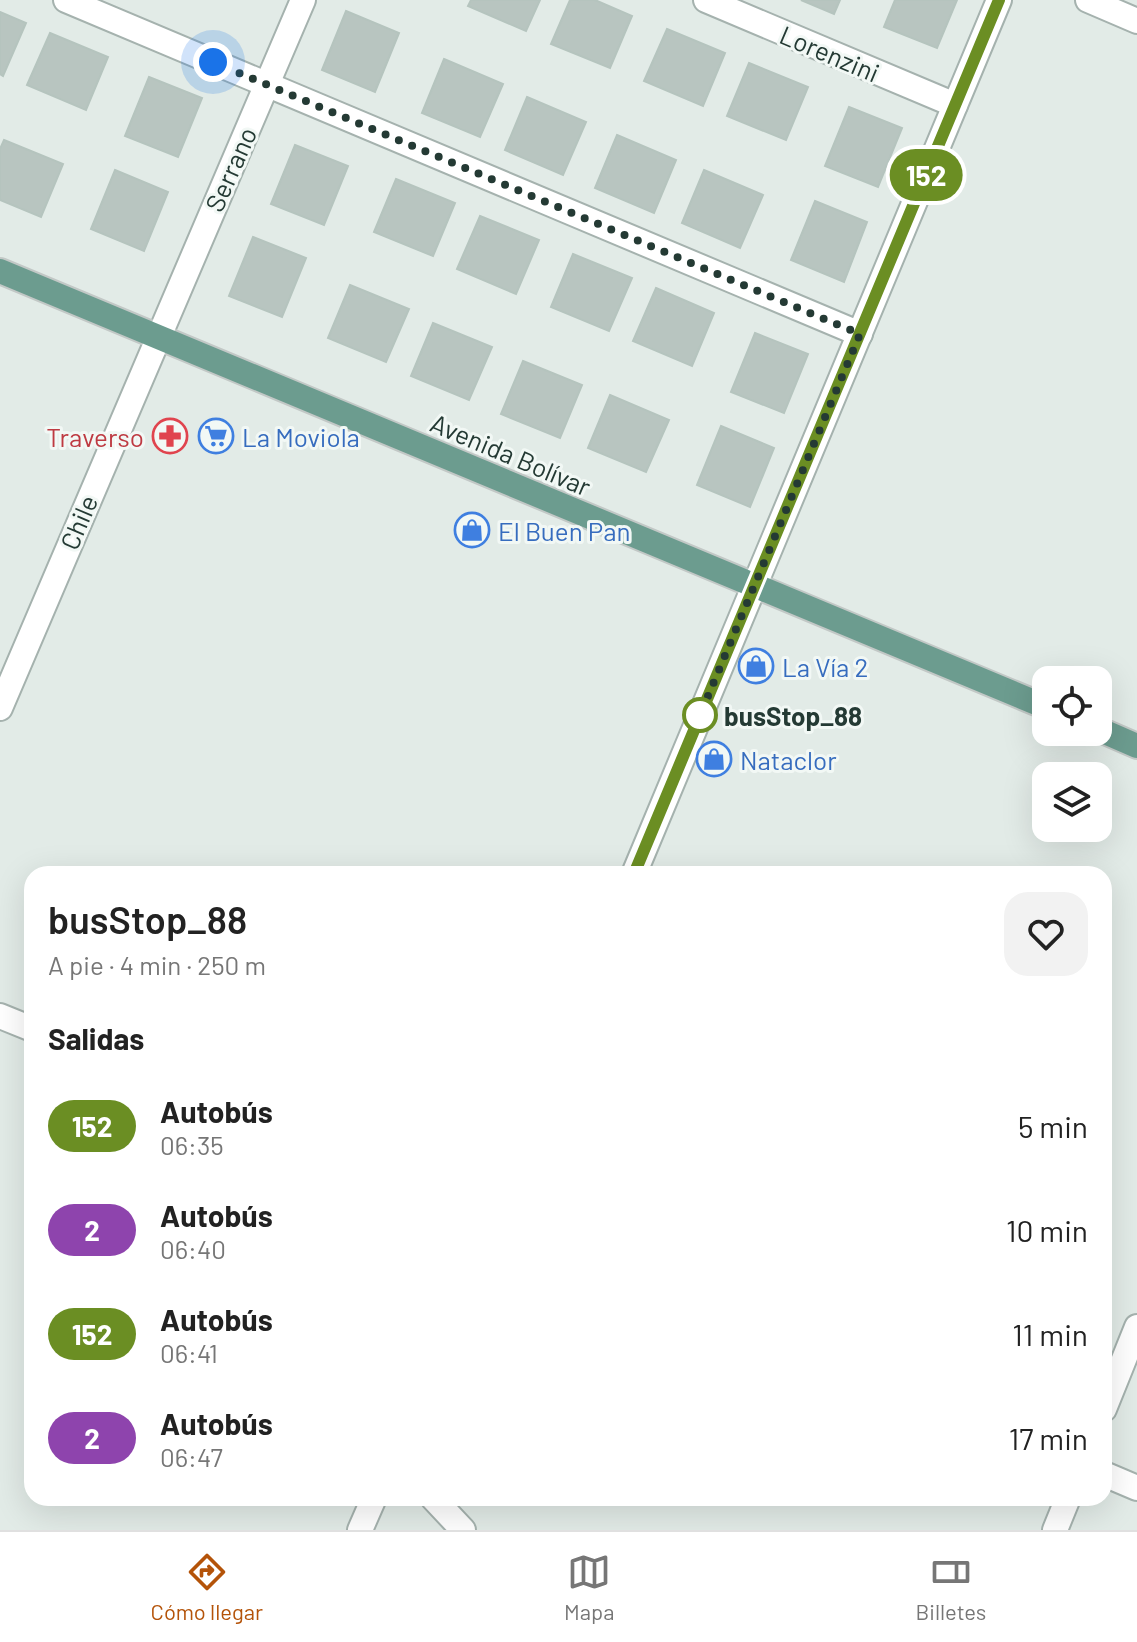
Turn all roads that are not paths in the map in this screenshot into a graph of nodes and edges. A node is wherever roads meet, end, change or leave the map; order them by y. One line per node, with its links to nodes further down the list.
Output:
1 (303, 0): 7 (street, Serrano)
2 (706, 0): 8 (street, Lorenzini)
3 (999, 0): 8 (street)
4 (1088, 0): 6 (street)
5 (74, 1): 7 (street)
6 (1137, 21)
7 (267, 85): 10 (street); 11 (street, Serrano)
8 (955, 105): 10 (street)
9 (0, 271): 11 (main road, Avenida Bolívar)
10 (860, 334): 12 (street)
11 (156, 337): 12 (main road, Avenida Bolívar); 14 (street, Chile)
12 (755, 586): 13 (main road, Avenida Bolívar); 17 (street)
13 (1032, 701)
14 (0, 708)
15 (1112, 735): 16 (main road)
16 (1137, 746)
17 (637, 866)
18 (0, 1016): 19 (street)
19 (24, 1026)
20 (1137, 1327): 21 (street)
21 (1112, 1389)
22 (1112, 1477): 23 (street)
23 (1137, 1488)
24 (370, 1506): 27 (street)
25 (440, 1506): 28 (street)
26 (1065, 1506): 29 (street)
27 (360, 1530)
28 (463, 1530)
29 (1055, 1530)

